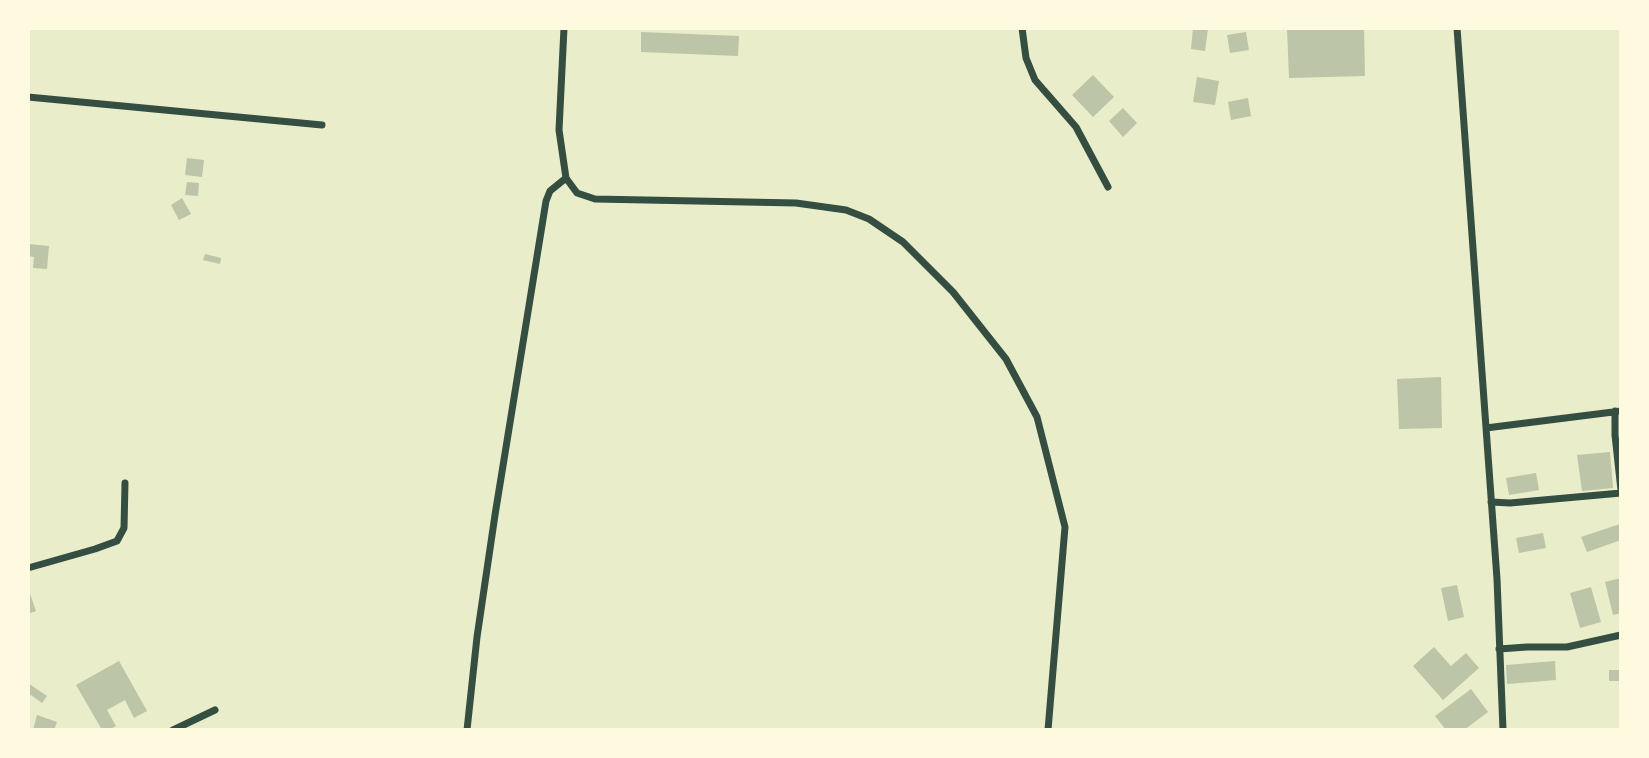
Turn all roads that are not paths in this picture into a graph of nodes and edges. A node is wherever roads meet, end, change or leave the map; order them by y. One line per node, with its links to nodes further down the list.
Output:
1 (564, 28): 6 (street)
2 (1022, 28): 7 (street)
3 (1457, 28): 9 (street)
4 (28, 97): 5 (street)
5 (322, 125)
6 (566, 178): 18 (street); 19 (street)
7 (1108, 187)
8 (1618, 411): 9 (street); 11 (street)
9 (1486, 428): 12 (street)
10 (125, 483): 13 (street)
11 (1621, 492): 12 (street)
12 (1491, 502): 15 (street)
13 (28, 568)
14 (1621, 635): 15 (street)
15 (1499, 649): 20 (street)
16 (215, 710): 17 (street)
17 (173, 730)
18 (467, 730)
19 (1048, 730)
20 (1503, 730)

